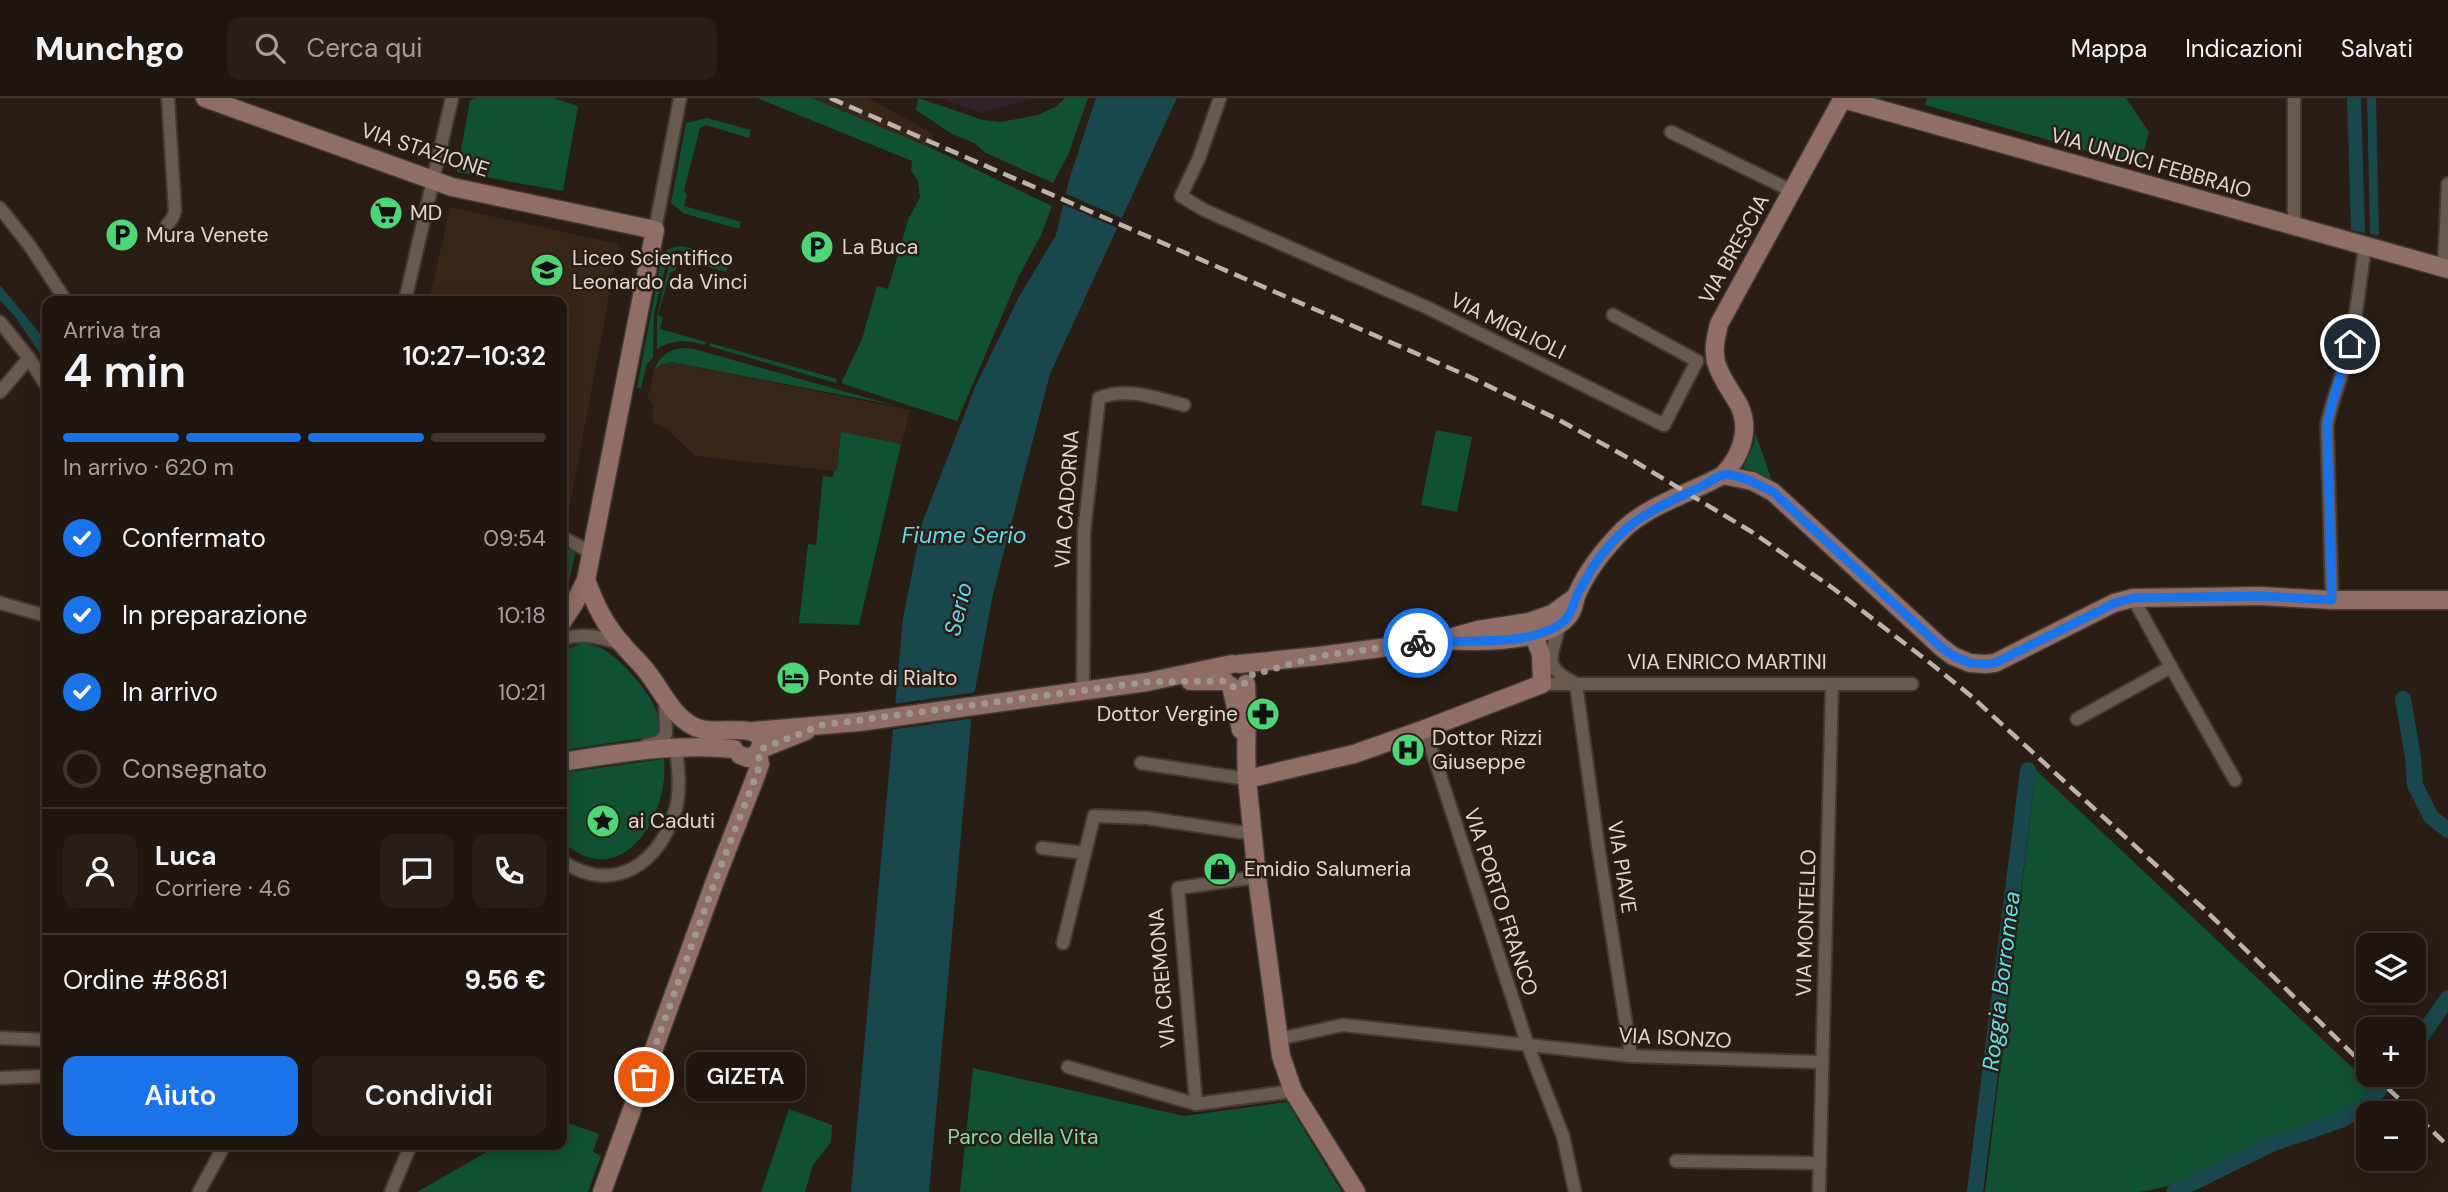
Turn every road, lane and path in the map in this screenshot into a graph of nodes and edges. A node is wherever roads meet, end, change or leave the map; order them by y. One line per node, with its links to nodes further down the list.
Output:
1 (168, 98): 14 (street)
2 (205, 98): 8 (street, VIA STAZIONE)
3 (452, 98): 10 (street)
4 (680, 98): 16 (street)
5 (1220, 98): 24 (street, VIA MIGLIOLI)
6 (1843, 98): 12 (street, VIA BRESCIA); 15 (street, VIA UNDICI FEBBRAIO)
7 (2294, 98): 15 (street)
8 (223, 101): 10 (street, VIA STAZIONE)
9 (1671, 132): 12 (street, VIA BRESCIA)
10 (433, 181): 16 (street, VIA STAZIONE); 20 (street)
11 (2448, 184): 18 (street)
12 (1792, 191): 24 (street, VIA BRESCIA)
13 (0, 208): 19 (street)
14 (167, 225)
15 (2294, 228): 17 (street, VIA UNDICI FEBBRAIO)
16 (655, 230): 30 (street)
17 (2365, 247): 18 (street, VIA UNDICI FEBBRAIO); 34 (street)
18 (2446, 269)
19 (63, 296)
20 (406, 296)
21 (1613, 315): 24 (street)
22 (0, 322): 23 (street)
23 (29, 358): 25 (street); 26 (street)
24 (1707, 361): 28 (street)
25 (42, 379)
26 (0, 392)
27 (1184, 405): 50 (street, VIA CADORNA)
28 (1723, 475): 32 (street); 33 (street)
29 (567, 540): 30 (street)
30 (592, 553): 31 (street)
31 (586, 580): 37 (street); 43 (street)
32 (1577, 595): 39 (street); 42 (street)
33 (2133, 598): 34 (street); 44 (street)
34 (2332, 600): 35 (street)
35 (2448, 600)
36 (0, 603): 38 (street)
37 (567, 614)
38 (42, 615)
39 (1559, 625): 40 (street); 47 (street)
40 (1532, 634): 42 (street); 46 (street)
41 (567, 637): 43 (street)
42 (1442, 640): 45 (street)
43 (622, 645): 51 (street)
44 (2171, 667): 52 (street); 63 (street)
45 (1237, 676): 50 (street); 62 (street)
46 (1542, 684): 47 (street, VIA ENRICO MARTINI); 54 (street, VIA ENRICO MARTINI)
47 (1576, 684): 49 (street, VIA ENRICO MARTINI); 75 (street, VIA PIAVE)
48 (1912, 684): 49 (street, VIA ENRICO MARTINI)
49 (1832, 685): 76 (street, VIA MONTELLO)
50 (1083, 691): 53 (street)
51 (665, 699): 55 (street); 59 (street)
52 (2077, 719)
53 (822, 725): 55 (street); 57 (street)
54 (1425, 729): 62 (street, VIA ENRICO MARTINI); 74 (street, VIA PORTO FRANCO)
55 (747, 731): 57 (street); 58 (street)
56 (676, 748): 58 (street); 59 (street); 68 (street)
57 (760, 751): 58 (street); 64 (street)
58 (737, 752): 64 (street)
59 (621, 753): 60 (street)
60 (567, 761)
61 (1141, 763): 62 (street)
62 (1247, 779): 65 (street)
63 (2235, 780)
64 (752, 786): 88 (street)
65 (1253, 834): 67 (street); 69 (street)
66 (1042, 848): 67 (street)
67 (1085, 853): 70 (street)
68 (567, 865)
69 (1257, 877): 72 (street); 81 (street, VIA CREMONA)
70 (1063, 943)
71 (0, 1038): 73 (street)
72 (1278, 1039): 74 (street, VIA ISONZO); 80 (street)
73 (42, 1040)
74 (1528, 1046): 75 (street, VIA ISONZO); 90 (street)
75 (1631, 1056): 76 (street, VIA ISONZO)
76 (1821, 1062): 85 (street, VIA MONTELLO)
77 (1068, 1067): 81 (street)
78 (42, 1076): 79 (street)
79 (0, 1078)
80 (1293, 1091): 81 (street); 89 (street)
81 (1196, 1104)
82 (222, 1150): 86 (street)
83 (408, 1150): 87 (street)
84 (1676, 1161): 85 (street)
85 (1820, 1163): 91 (street, VIA MONTELLO)
86 (199, 1192)
87 (391, 1192)
88 (602, 1192)
89 (1356, 1192)
90 (1575, 1192)
91 (1819, 1192)

